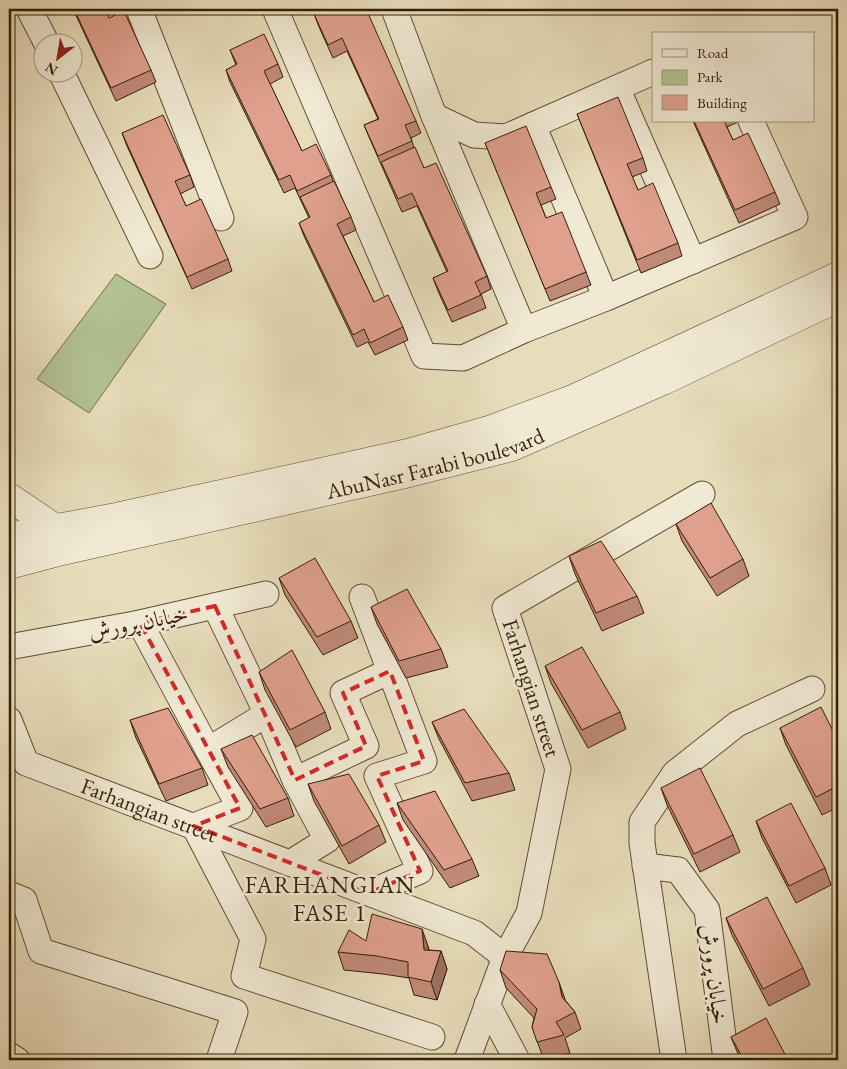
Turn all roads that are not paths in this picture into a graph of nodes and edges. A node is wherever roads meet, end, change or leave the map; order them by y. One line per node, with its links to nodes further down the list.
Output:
1 (30, 9): 5 (street)
2 (139, 9): 12 (street)
3 (275, 9): 18 (street)
4 (394, 9): 9 (street)
5 (41, 32)
6 (652, 72): 8 (street)
7 (66, 82): 13 (street)
8 (617, 88): 11 (street); 14 (street)
9 (434, 116): 11 (street); 18 (street)
10 (751, 122): 14 (street)
11 (533, 125): 16 (street)
12 (221, 218)
13 (150, 256)
14 (692, 261): 16 (street)
15 (838, 276): 22 (street, AbuNasr Farabi boulevard)
16 (606, 298): 18 (street)
17 (838, 298): 22 (street, AbuNasr Farabi boulevard)
18 (524, 330)
19 (702, 494): 40 (street, Farhangian street)
20 (9, 497): 22 (street)
21 (9, 537): 22 (street, AbuNasr Farabi boulevard)
22 (58, 540): 23 (street, AbuNasr Farabi boulevard)
23 (9, 565)
24 (266, 594): 26 (street, خیابان پرورش)
25 (362, 597): 29 (street)
26 (215, 606): 27 (street, خیابان پرورش); 31 (street)
27 (140, 623): 28 (street, خیابان پرورش); 33 (street)
28 (9, 646)
29 (390, 671): 34 (street); 38 (street)
30 (812, 689): 37 (street)
31 (268, 714): 33 (street); 34 (street)
32 (9, 720): 35 (street, Farhangian street)
33 (208, 750): 35 (street)
34 (295, 780): 36 (street)
35 (194, 826): 36 (street, Farhangian street); 41 (street)
36 (290, 863): 38 (street, Farhangian street)
37 (645, 866): 50 (street); 51 (street, خیابان پرورش)
38 (369, 893): 40 (street, Farhangian street)
39 (9, 894): 43 (street)
40 (505, 957): 42 (street, Farhangian street)
41 (244, 976): 43 (street); 44 (street)
42 (488, 1004): 48 (street, Farhangian street); 49 (street)
43 (235, 1012): 47 (street)
44 (432, 1037)
45 (9, 1055): 46 (street)
46 (17, 1060)
47 (219, 1060)
48 (467, 1060)
49 (517, 1060)
50 (674, 1060)
51 (726, 1060)

